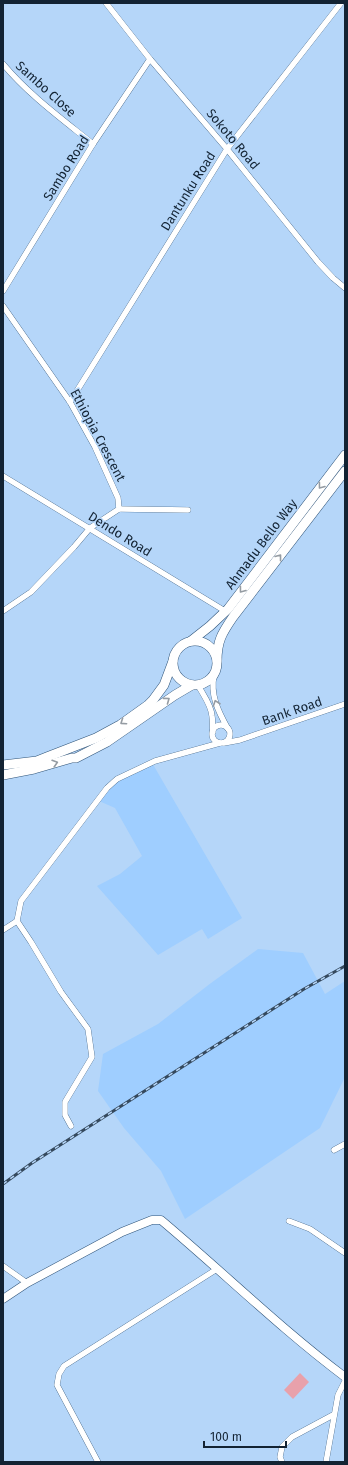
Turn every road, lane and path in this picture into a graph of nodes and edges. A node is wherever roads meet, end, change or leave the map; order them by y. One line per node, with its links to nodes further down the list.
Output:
1 (106, 3): 3 (street, Sokoto Road)
2 (342, 3): 6 (street, Dantunku Road)
3 (150, 59): 5 (street, Sambo Road); 6 (street, Sokoto Road)
4 (3, 64): 5 (street, Sambo Close)
5 (93, 144): 7 (street, Sambo Road)
6 (227, 149): 8 (street, Sokoto Road); 10 (street, Dantunku Road)
7 (4, 288)
8 (345, 288)
9 (3, 306): 10 (street, Ethiopia Crescent)
10 (70, 402): 14 (street, Ethiopia Crescent)
11 (345, 455): 18 (main road, Ahmadu Bello Way, one-way to 18)
12 (345, 471): 21 (main road, Ahmadu Bello Way, one-way to 12)
13 (3, 476): 16 (street, Dendo Road)
14 (119, 509): 15 (street); 16 (street)
15 (188, 510)
16 (90, 528): 17 (street); 18 (street, Dendo Road)
17 (3, 611)
18 (225, 611): 19 (main road, Ahmadu Bello Way)
19 (191, 641): 20 (main road); 21 (main road)
20 (173, 661): 23 (main road); 30 (main road, one-way to 30)
21 (217, 661): 22 (main road)
22 (214, 674): 23 (main road); 25 (street, one-way to 22)
23 (195, 685): 26 (street); 31 (main road, one-way to 23)
24 (345, 704): 27 (street, Bank Road)
25 (229, 730): 26 (street); 27 (street); 28 (street)
26 (213, 734): 28 (street); 29 (street)
27 (247, 738): 28 (street, Bank Road)
28 (222, 743): 29 (street, Bank Road)
29 (202, 747): 32 (street, Bank Road)
30 (3, 765)
31 (3, 775)
32 (17, 921): 33 (street); 34 (street)
33 (3, 930)
34 (71, 1126)
35 (345, 1144): 36 (street)
36 (334, 1150)
37 (289, 1221): 38 (street)
38 (345, 1253)
39 (3, 1266): 41 (street)
40 (217, 1269): 41 (street); 43 (street); 46 (street)
41 (26, 1283): 42 (street)
42 (3, 1299)
43 (345, 1377)
44 (345, 1381): 45 (street)
45 (333, 1415): 47 (street); 48 (street)
46 (98, 1462)
47 (282, 1462)
48 (326, 1462)

